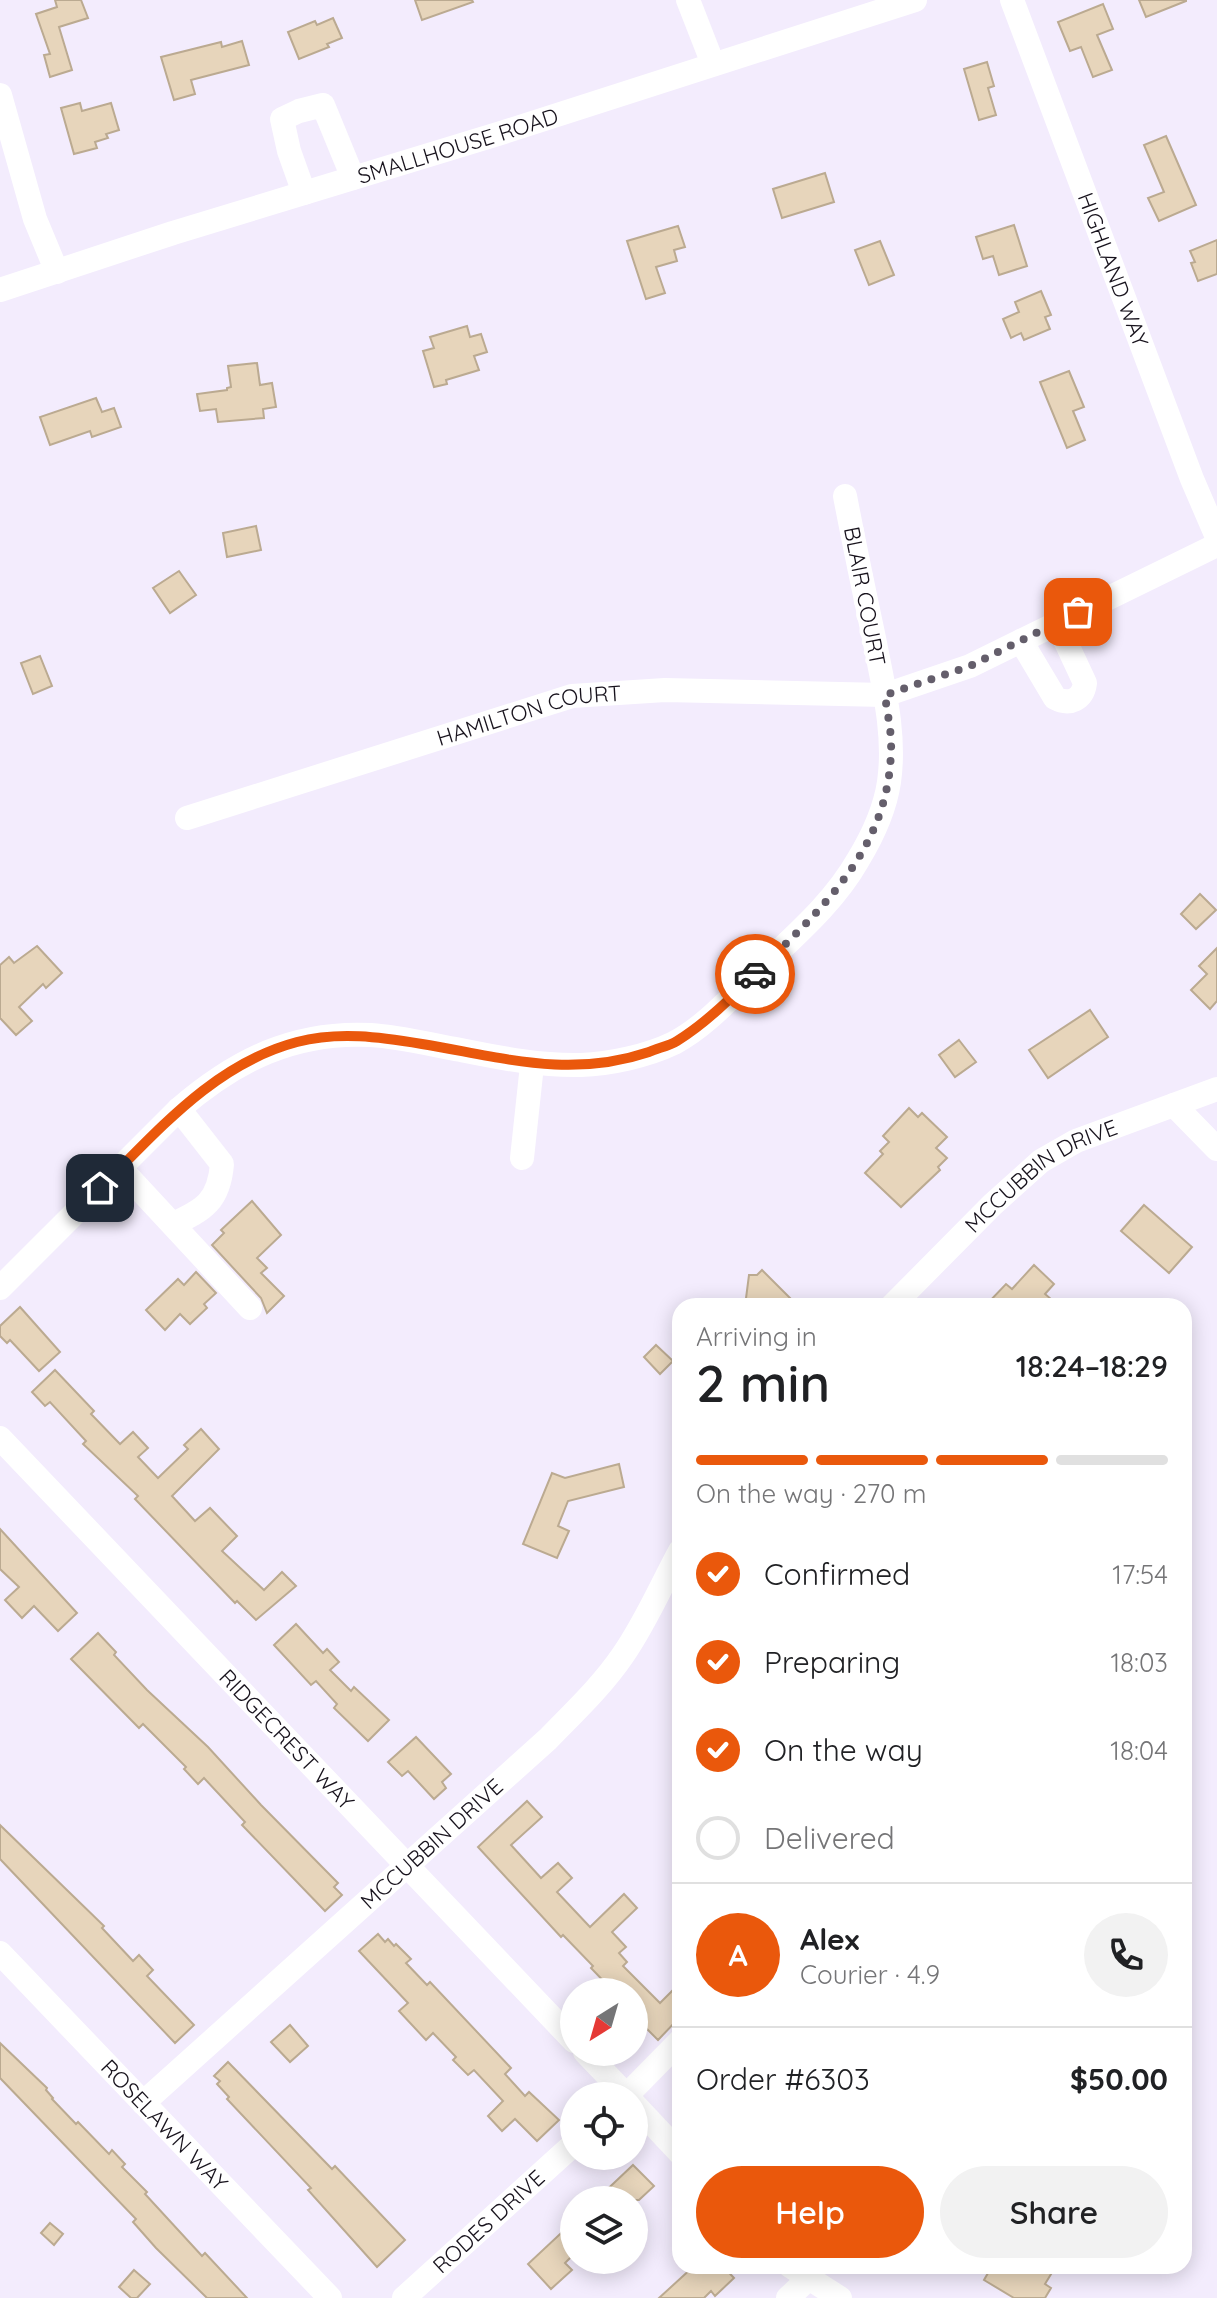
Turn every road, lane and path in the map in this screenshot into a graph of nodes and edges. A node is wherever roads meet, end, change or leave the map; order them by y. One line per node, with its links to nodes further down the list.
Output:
1 (688, 0): 4 (street)
2 (1012, 0): 11 (street, HIGHLAND WAY)
3 (901, 2): 4 (street, SMALLHOUSE ROAD)
4 (713, 64): 6 (street, SMALLHOUSE ROAD)
5 (0, 95): 8 (street)
6 (353, 178): 7 (street, SMALLHOUSE ROAD); 7 (street)
7 (304, 193): 8 (street, SMALLHOUSE ROAD)
8 (57, 272): 9 (street, SMALLHOUSE ROAD)
9 (0, 290)
10 (845, 496): 15 (street, BLAIR COURT)
11 (1217, 537)
12 (1217, 545): 13 (street)
13 (1057, 623): 14 (street); 14 (street)
14 (1021, 641): 15 (street)
15 (885, 695): 16 (street, HAMILTON COURT); 17 (street, BLAIR COURT)
16 (187, 818)
17 (532, 1065): 20 (street, BLAIR COURT); 22 (street)
18 (1217, 1089): 19 (street, MCCUBBIN DRIVE)
19 (1174, 1105): 21 (street); 26 (street, MCCUBBIN DRIVE)
20 (179, 1109): 23 (street, BLAIR COURT); 24 (street)
21 (1217, 1149)
22 (522, 1158)
23 (120, 1168): 24 (street); 25 (street, BLAIR COURT)
24 (173, 1224): 27 (street)
25 (0, 1288)
26 (900, 1298)
27 (250, 1308)
28 (0, 1438): 30 (street, RIDGECREST WAY)
29 (672, 1567): 30 (street, MCCUBBIN DRIVE)
30 (407, 1867): 32 (street, RIDGECREST WAY); 37 (street, MCCUBBIN DRIVE)
31 (0, 1953): 37 (street, ROSELAWN WAY)
32 (560, 2026)
33 (672, 2049): 36 (street)
34 (598, 2066): 35 (street)
35 (614, 2082)
36 (640, 2082)
37 (143, 2103): 43 (street, ROSELAWN WAY)
38 (648, 2119): 39 (street)
39 (672, 2144)
40 (560, 2157): 44 (street, RODES DRIVE)
41 (798, 2274): 45 (street)
42 (802, 2274): 46 (street)
43 (330, 2298)
44 (404, 2298)
45 (788, 2298)
46 (840, 2298)

